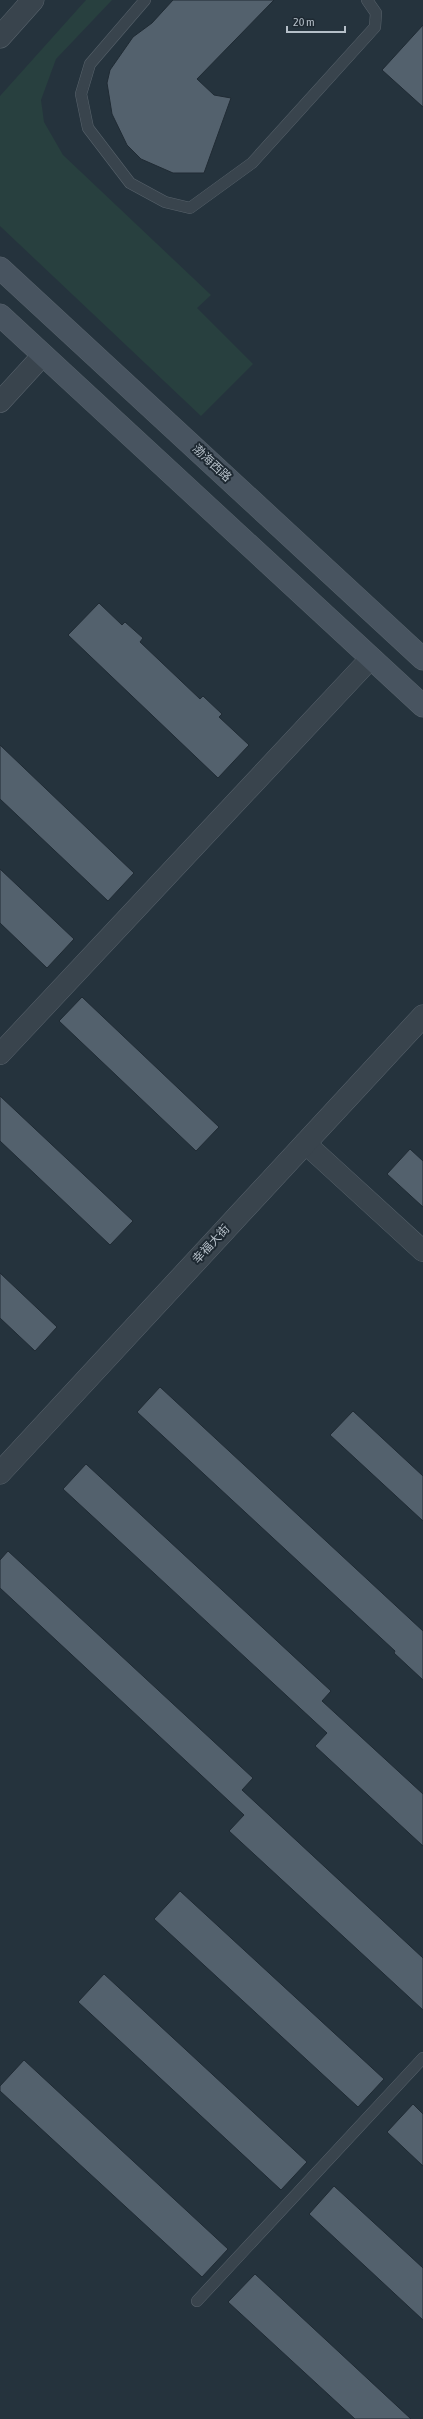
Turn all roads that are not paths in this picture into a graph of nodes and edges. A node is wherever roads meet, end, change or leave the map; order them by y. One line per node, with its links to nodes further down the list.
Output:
1 (33, 0): 4 (street)
2 (145, 0): 3 (lane)
3 (367, 0)
4 (0, 37)
5 (0, 268): 10 (main road, 渤海西路)
6 (0, 315): 7 (main road)
7 (43, 355): 8 (street); 9 (main road)
8 (0, 402)
9 (371, 658): 11 (main road); 13 (street)
10 (423, 659)
11 (423, 706)
12 (423, 1016): 14 (street, 幸福大街)
13 (0, 1054)
14 (306, 1143): 15 (street); 16 (street, 幸福大街)
15 (423, 1251)
16 (0, 1473)
17 (423, 2058): 18 (lane)
18 (197, 2302)

